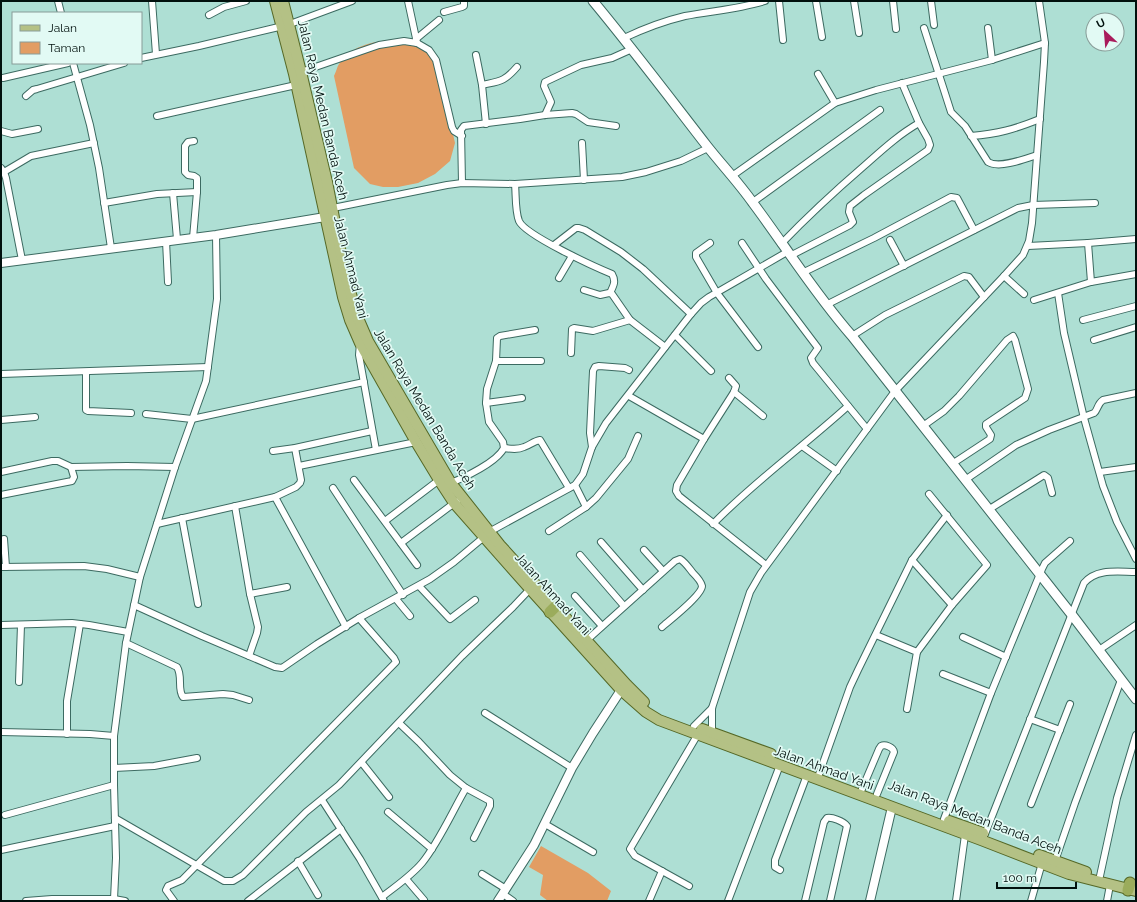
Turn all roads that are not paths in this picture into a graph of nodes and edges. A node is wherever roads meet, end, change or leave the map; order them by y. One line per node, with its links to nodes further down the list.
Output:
1 (58, 1): 17 (street)
2 (152, 1): 33 (street)
3 (246, 1): 19 (street)
4 (275, 1): 22 (main road, Jalan Ahmad Yani)
5 (283, 1): 22 (main road, Jalan Raya Medan Banda Aceh)
6 (352, 1): 22 (street)
7 (408, 1): 30 (street)
8 (464, 1): 18 (street)
9 (593, 1): 28 (main road)
10 (765, 1): 28 (street)
11 (779, 1): 29 (street)
12 (816, 1): 27 (street)
13 (854, 1): 26 (street)
14 (893, 1): 25 (street)
15 (931, 1): 21 (street)
16 (1039, 1): 31 (street)
17 (61, 12)
18 (444, 12)
19 (209, 15)
20 (439, 20): 30 (street)
21 (934, 24)
22 (286, 25): 33 (street); 41 (main road, Jalan Raya Medan Banda Aceh); 47 (main road, Jalan Ahmad Yani)
23 (924, 28): 43 (street)
24 (988, 28): 36 (street)
25 (896, 29)
26 (859, 33)
27 (822, 37)
28 (624, 38): 32 (main road)
29 (783, 40)
30 (417, 41): 41 (street); 60 (street)
31 (1045, 43): 36 (street); 54 (street)
32 (632, 49): 52 (street); 65 (main road)
33 (156, 54): 35 (street)
34 (476, 55): 48 (street)
35 (142, 58)
36 (992, 60): 43 (street)
37 (64, 64): 45 (street)
38 (73, 64): 44 (street)
39 (120, 64): 44 (street)
40 (517, 67): 48 (street)
41 (302, 72): 78 (main road, Jalan Raya Medan Banda Aceh)
42 (818, 74): 50 (street)
43 (939, 74): 46 (street); 61 (street)
44 (77, 76): 49 (street); 63 (street)
45 (3, 78)
46 (902, 83): 50 (street); 55 (street)
47 (296, 85): 53 (street); 79 (main road, Jalan Ahmad Yani)
48 (482, 85): 56 (street)
49 (26, 96)
50 (835, 103): 68 (street)
51 (880, 110): 74 (street)
52 (545, 115): 56 (street); 57 (street)
53 (157, 116)
54 (1040, 119): 61 (street); 66 (street)
55 (919, 123): 93 (street); 93 (street)
56 (486, 124): 60 (street)
57 (616, 126)
58 (38, 129): 59 (street)
59 (1, 131)
60 (462, 136): 70 (street)
61 (971, 136): 66 (street)
62 (194, 141): 72 (street)
63 (94, 143): 67 (street); 75 (street)
64 (582, 143): 69 (street)
65 (708, 148): 68 (main road); 69 (street)
66 (1037, 155): 77 (street)
67 (3, 170): 95 (street)
68 (732, 176): 74 (main road)
69 (584, 180): 71 (street)
70 (462, 183): 71 (street); 78 (street)
71 (515, 184): 90 (street)
72 (197, 192): 73 (street); 82 (street)
73 (173, 193): 75 (street); 84 (street)
74 (753, 202): 93 (main road)
75 (104, 203): 92 (street)
76 (1095, 203): 77 (street)
77 (1033, 205): 80 (street); 91 (street)
78 (333, 208): 172 (main road, Jalan Raya Medan Banda Aceh)
79 (325, 217): 81 (street); 122 (main road, Jalan Ahmad Yani)
80 (974, 230): 97 (street); 99 (street)
81 (216, 235): 82 (street); 128 (street)
82 (193, 238): 84 (street)
83 (1136, 238): 89 (street)
84 (177, 239): 86 (street)
85 (890, 240): 97 (street)
86 (166, 241): 92 (street); 103 (street)
87 (710, 243): 107 (street)
88 (742, 243): 98 (street)
89 (1088, 243): 91 (street); 104 (street)
90 (554, 245): 94 (street); 114 (street)
91 (1028, 246): 101 (street)
92 (110, 248): 95 (street)
93 (786, 251): 98 (street); 99 (main road)
94 (572, 256): 102 (street); 106 (street)
95 (22, 260): 96 (street)
96 (1, 263)
97 (904, 266): 112 (street)
98 (758, 269): 107 (street); 141 (street)
99 (802, 274): 112 (main road)
100 (1136, 274): 104 (street)
101 (1004, 276): 109 (street); 110 (street)
102 (559, 278)
103 (168, 282)
104 (1091, 282): 108 (street)
105 (584, 290): 106 (street)
106 (610, 293): 115 (street)
107 (717, 293): 114 (street); 123 (street)
108 (1058, 293): 111 (street); 146 (street)
109 (1024, 294)
110 (984, 297): 120 (street); 135 (street)
111 (1034, 300)
112 (826, 305): 120 (main road)
113 (1136, 306): 116 (street)
114 (691, 314): 119 (street)
115 (630, 320): 124 (street); 125 (street)
116 (1083, 320)
117 (1136, 327): 121 (street)
118 (535, 330): 126 (street)
119 (674, 335): 124 (street); 130 (street)
120 (852, 336): 135 (main road)
121 (1094, 340)
122 (360, 343): 134 (street); 154 (main road, Jalan Ahmad Yani)
123 (758, 347)
124 (665, 348): 138 (street)
125 (571, 353)
126 (496, 361): 127 (street); 140 (street)
127 (541, 361)
128 (208, 367): 131 (street); 147 (street)
129 (629, 370): 156 (street)
130 (711, 371)
131 (86, 372): 132 (street); 142 (street)
132 (1, 374)
133 (729, 378): 136 (street)
134 (364, 382): 147 (street); 151 (street)
135 (895, 391): 149 (main road); 150 (street)
136 (734, 392): 145 (street); 153 (street)
137 (1136, 393): 146 (street)
138 (629, 396): 153 (street); 156 (street)
139 (522, 398): 140 (street)
140 (486, 402): 158 (street)
141 (848, 406): 150 (street); 155 (street)
142 (132, 413)
143 (146, 414): 147 (street)
144 (35, 416): 148 (street)
145 (763, 416)
146 (1084, 418): 168 (street); 171 (street)
147 (192, 419): 164 (street)
148 (1, 420)
149 (923, 426): 161 (main road); 161 (street)
150 (867, 429): 166 (street)
151 (372, 431): 157 (street); 159 (street)
152 (638, 436): 181 (street)
153 (704, 439): 187 (street)
154 (416, 442): 159 (street); 170 (main road, Jalan Ahmad Yani)
155 (802, 446): 166 (street); 187 (street)
156 (592, 447): 173 (street)
157 (295, 448): 160 (street); 162 (street)
158 (504, 448): 172 (street); 173 (street)
159 (376, 450): 162 (street)
160 (273, 451)
161 (952, 464): 171 (main road)
162 (299, 466): 178 (street)
163 (71, 467): 164 (street); 167 (street); 177 (street)
164 (175, 467): 186 (street)
165 (1136, 467): 168 (street)
166 (837, 471): 199 (street)
167 (1, 472)
168 (1100, 472): 196 (street)
169 (354, 480): 185 (street)
170 (439, 480): 179 (main road, Jalan Ahmad Yani); 185 (street)
171 (965, 480): 182 (main road)
172 (451, 483): 179 (main road, Jalan Raya Medan Banda Aceh)
173 (572, 486): 181 (street); 189 (street)
174 (333, 488): 210 (street)
175 (1052, 493): 182 (street)
176 (929, 494): 183 (street)
177 (1, 495)
178 (275, 497): 180 (street); 226 (street)
179 (458, 500): 189 (main road, Jalan Ahmad Yani); 193 (street)
180 (235, 506): 184 (street); 209 (street)
181 (586, 507): 188 (street)
182 (988, 510): 203 (main road)
183 (947, 515): 197 (street); 216 (street)
184 (182, 518): 186 (street); 214 (street)
185 (385, 521): 193 (street)
186 (157, 524): 204 (street)
187 (713, 524): 199 (street)
188 (549, 531)
189 (486, 535): 205 (street); 207 (main road, Jalan Ahmad Yani); 218 (main road, Jalan Raya Medan Banda Aceh)
190 (4, 539): 200 (street)
191 (1070, 541): 203 (street)
192 (601, 542): 208 (street)
193 (401, 543): 198 (street)
194 (644, 550): 201 (street)
195 (580, 556): 217 (street)
196 (1136, 559)
197 (912, 560): 216 (street); 230 (street)
198 (417, 565)
199 (766, 565): 246 (street)
200 (3, 567): 204 (street)
201 (663, 571): 208 (street); 228 (street)
202 (1136, 572): 219 (street)
203 (1039, 574): 219 (main road); 237 (street)
204 (140, 577): 215 (street)
205 (419, 586): 210 (street); 213 (street)
206 (287, 587): 209 (street)
207 (530, 589): 218 (main road, Jalan Ahmad Yani); 250 (street)
208 (643, 590): 217 (street)
209 (250, 594): 236 (street)
210 (403, 595): 212 (street)
211 (575, 596): 227 (street)
212 (396, 599): 220 (street); 221 (street)
213 (475, 600)
214 (198, 604)
215 (134, 605): 229 (street); 236 (street)
216 (952, 605): 235 (street)
217 (624, 606): 227 (street)
218 (553, 609): 232 (main road, Jalan Raya Medan Banda Aceh); 241 (main road, Jalan Ahmad Yani)
219 (1072, 615): 234 (main road); 249 (street)
220 (410, 616)
221 (359, 618): 226 (street); 289 (street)
222 (80, 624): 224 (street); 229 (street); 255 (street)
223 (1, 625): 224 (street)
224 (21, 625): 240 (street)
225 (1136, 625): 234 (street)
226 (346, 626): 236 (street)
227 (602, 626): 232 (street)
228 (662, 627)
229 (128, 632): 233 (street)
230 (876, 635): 235 (street); 264 (street)
231 (963, 637): 237 (street)
232 (587, 640): 251 (main road, Jalan Raya Medan Banda Aceh)
233 (126, 643): 244 (street); 257 (street)
234 (1099, 650): 239 (main road)
235 (917, 652): 247 (street)
236 (249, 656)
237 (1006, 657): 242 (street)
238 (943, 674): 242 (street)
239 (1121, 680): 243 (main road); 287 (street)
240 (19, 682)
241 (622, 690): 251 (main road, Jalan Ahmad Yani); 262 (street)
242 (991, 693): 276 (street)
243 (1136, 699)
244 (249, 700)
245 (1070, 704): 252 (street)
246 (712, 708): 251 (street); 254 (street)
247 (907, 709)
248 (485, 713): 262 (street)
249 (1030, 720): 252 (street); 280 (street)
250 (399, 723): 259 (street); 266 (street)
251 (696, 730): 254 (main road, Jalan Raya Medan Banda Aceh); 260 (main road, Jalan Ahmad Yani); 291 (street)
252 (1060, 730): 271 (street)
253 (1, 732): 255 (street)
254 (712, 732): 264 (main road, Jalan Raya Medan Banda Aceh)
255 (67, 734): 257 (street)
256 (1136, 735): 293 (street)
257 (114, 736): 261 (street)
258 (198, 758): 261 (street)
259 (362, 763): 269 (street); 270 (street)
260 (780, 765): 263 (main road, Jalan Ahmad Yani); 310 (street)
261 (114, 768): 265 (street)
262 (572, 768): 277 (street)
263 (807, 775): 264 (main road, Jalan Ahmad Yani); 290 (street)
264 (818, 776): 267 (main road, Jalan Raya Medan Banda Aceh); 272 (main road, Jalan Ahmad Yani)
265 (114, 785): 274 (street); 275 (street)
266 (466, 788): 282 (street); 283 (street)
267 (862, 789): 268 (main road, Jalan Raya Medan Banda Aceh); 268 (street)
268 (877, 794): 276 (main road, Jalan Raya Medan Banda Aceh)
269 (389, 797)
270 (322, 800): 279 (street); 289 (street)
271 (1031, 804)
272 (892, 806): 281 (main road, Jalan Ahmad Yani); 313 (street)
273 (388, 812): 283 (street)
274 (6, 815)
275 (115, 818): 278 (street); 289 (street)
276 (944, 819): 280 (main road, Jalan Raya Medan Banda Aceh)
277 (545, 824): 285 (street); 298 (street)
278 (115, 826): 284 (street); 300 (street)
279 (341, 829): 286 (street); 301 (street)
280 (985, 834): 287 (main road, Jalan Raya Medan Banda Aceh)
281 (965, 835): 288 (main road, Jalan Ahmad Yani); 314 (street)
282 (474, 838)
283 (432, 849): 294 (street)
284 (1, 850)
285 (593, 852)
286 (298, 861): 299 (street); 306 (street)
287 (1055, 861): 293 (main road, Jalan Raya Medan Banda Aceh)
288 (1042, 863): 296 (main road, Jalan Ahmad Yani); 315 (street)
289 (196, 865): 305 (street)
290 (780, 870)
291 (662, 871): 295 (street); 309 (street)
292 (482, 874): 298 (street)
293 (1100, 876): 297 (main road, Jalan Raya Medan Banda Aceh)
294 (406, 879): 301 (street); 302 (street)
295 (689, 886)
296 (1110, 886): 297 (main road, Jalan Ahmad Yani); 316 (street)
297 (1132, 887)
298 (505, 892): 307 (street); 308 (street)
299 (318, 895)
300 (114, 899): 303 (street); 304 (street)
301 (383, 899)
302 (424, 900)
303 (26, 901)
304 (125, 901)
305 (174, 901)
306 (248, 901)
307 (498, 901)
308 (513, 901)
309 (649, 901)
310 (728, 901)
311 (805, 901): 312 (street)
312 (830, 901)
313 (870, 901)
314 (956, 901)
315 (1031, 901)
316 (1107, 901)

